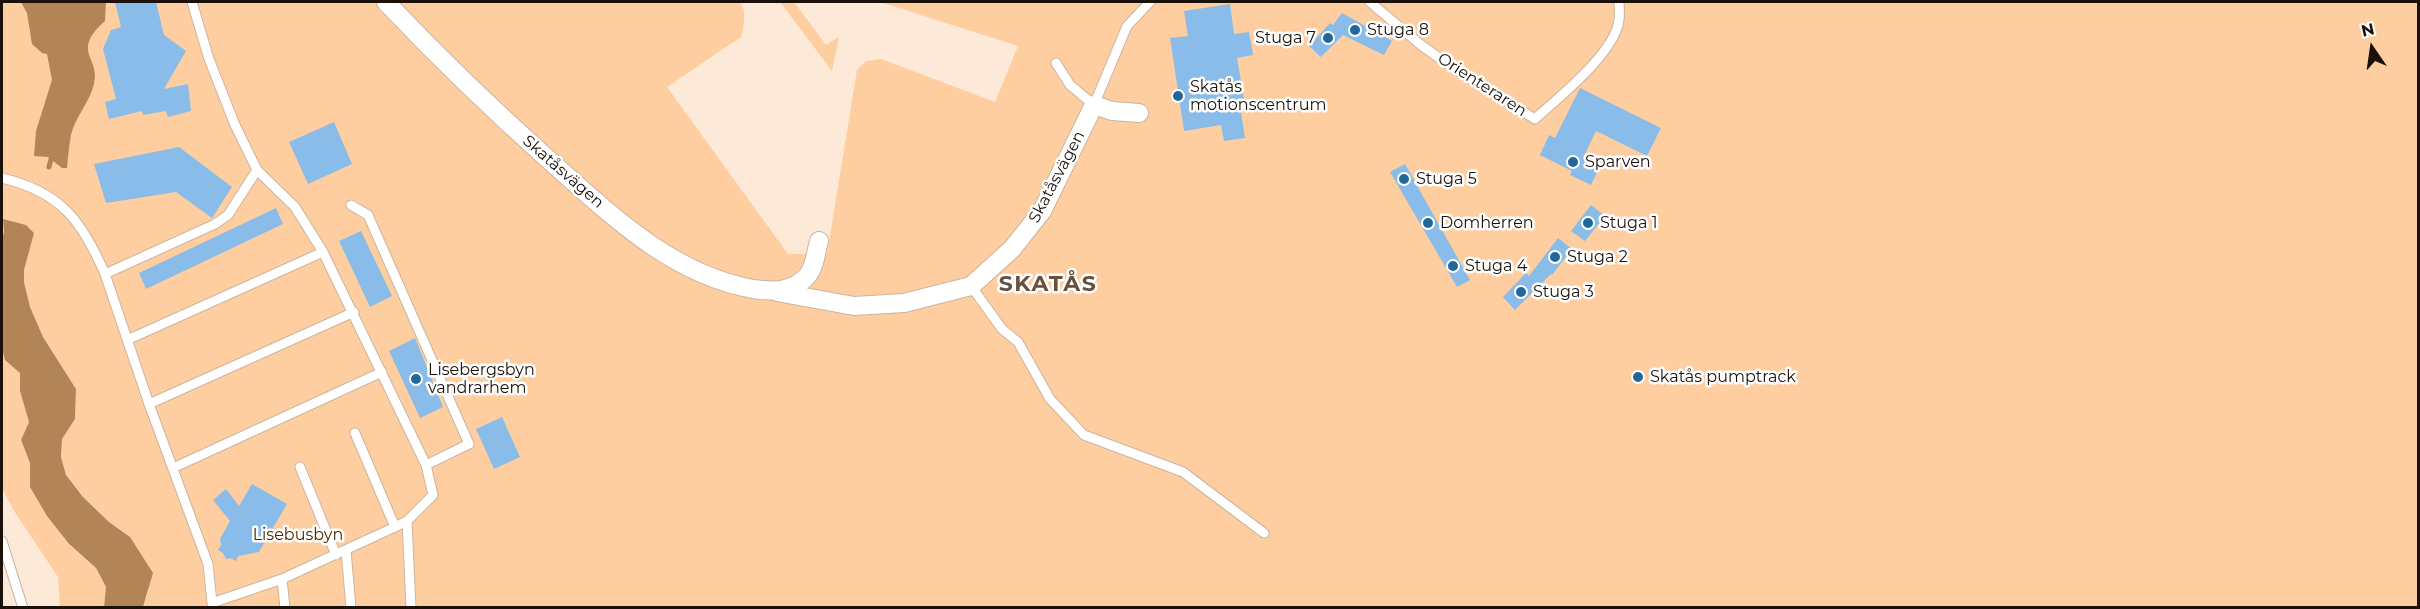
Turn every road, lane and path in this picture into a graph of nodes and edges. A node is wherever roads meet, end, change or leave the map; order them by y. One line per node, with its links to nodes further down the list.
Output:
1 (192, 2): 9 (lane)
2 (386, 2): 16 (street, Skatåsvägen)
3 (1150, 2): 7 (lane)
4 (1370, 2): 5 (lane, Orienteraren)
5 (1619, 2)
6 (1056, 63): 7 (lane)
7 (1094, 105): 8 (street); 15 (street, Skatåsvägen)
8 (1139, 113)
9 (257, 170): 13 (lane); 14 (lane)
10 (2, 178): 14 (lane)
11 (351, 205): 22 (lane)
12 (819, 241): 16 (street, Skatåsvägen)
13 (323, 252): 17 (lane); 18 (lane)
14 (105, 274): 18 (lane)
15 (971, 286): 16 (street, Skatåsvägen); 27 (lane)
16 (772, 291)
17 (354, 312): 19 (lane); 20 (lane)
18 (127, 340): 20 (lane)
19 (382, 372): 22 (lane); 24 (lane)
20 (149, 404): 24 (lane)
21 (355, 433): 26 (lane)
22 (426, 465): 25 (lane)
23 (300, 467): 30 (lane)
24 (173, 468): 32 (lane)
25 (407, 521): 26 (lane); 36 (lane)
26 (394, 527): 29 (lane)
27 (1264, 533)
28 (2, 542): 33 (lane)
29 (346, 550): 30 (lane); 35 (lane)
30 (336, 555): 31 (lane)
31 (282, 579): 32 (lane); 34 (lane)
32 (212, 605)
33 (23, 608)
34 (285, 608)
35 (351, 608)
36 (411, 608)

